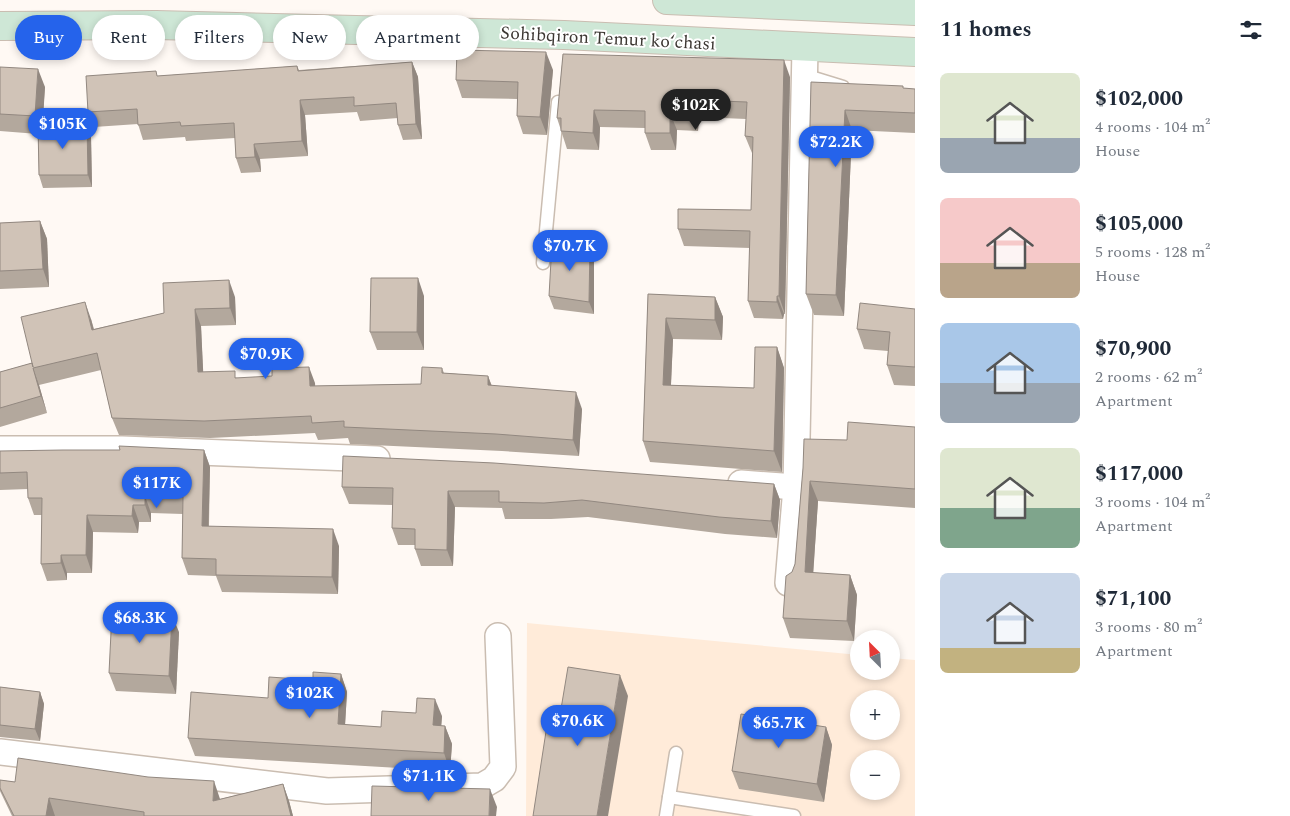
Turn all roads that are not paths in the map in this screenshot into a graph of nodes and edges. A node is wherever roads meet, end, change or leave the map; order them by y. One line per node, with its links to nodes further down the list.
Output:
1 (667, 0): 2 (main road)
2 (915, 11)
3 (0, 26): 4 (main road, Sohibqiron Temur koʻchasi)
4 (805, 48): 5 (main road, Sohibqiron Temur koʻchasi); 6 (street)
5 (915, 52)
6 (804, 75): 8 (lane); 13 (street)
7 (560, 85): 9 (lane)
8 (859, 88)
9 (543, 263)
10 (0, 448): 11 (street)
11 (401, 460)
12 (718, 481): 13 (street)
13 (796, 487): 14 (street)
14 (788, 582)
15 (498, 636): 16 (street)
16 (0, 752)
17 (676, 753): 18 (lane)
18 (669, 797): 19 (lane); 20 (lane)
19 (666, 816)
20 (794, 816)

